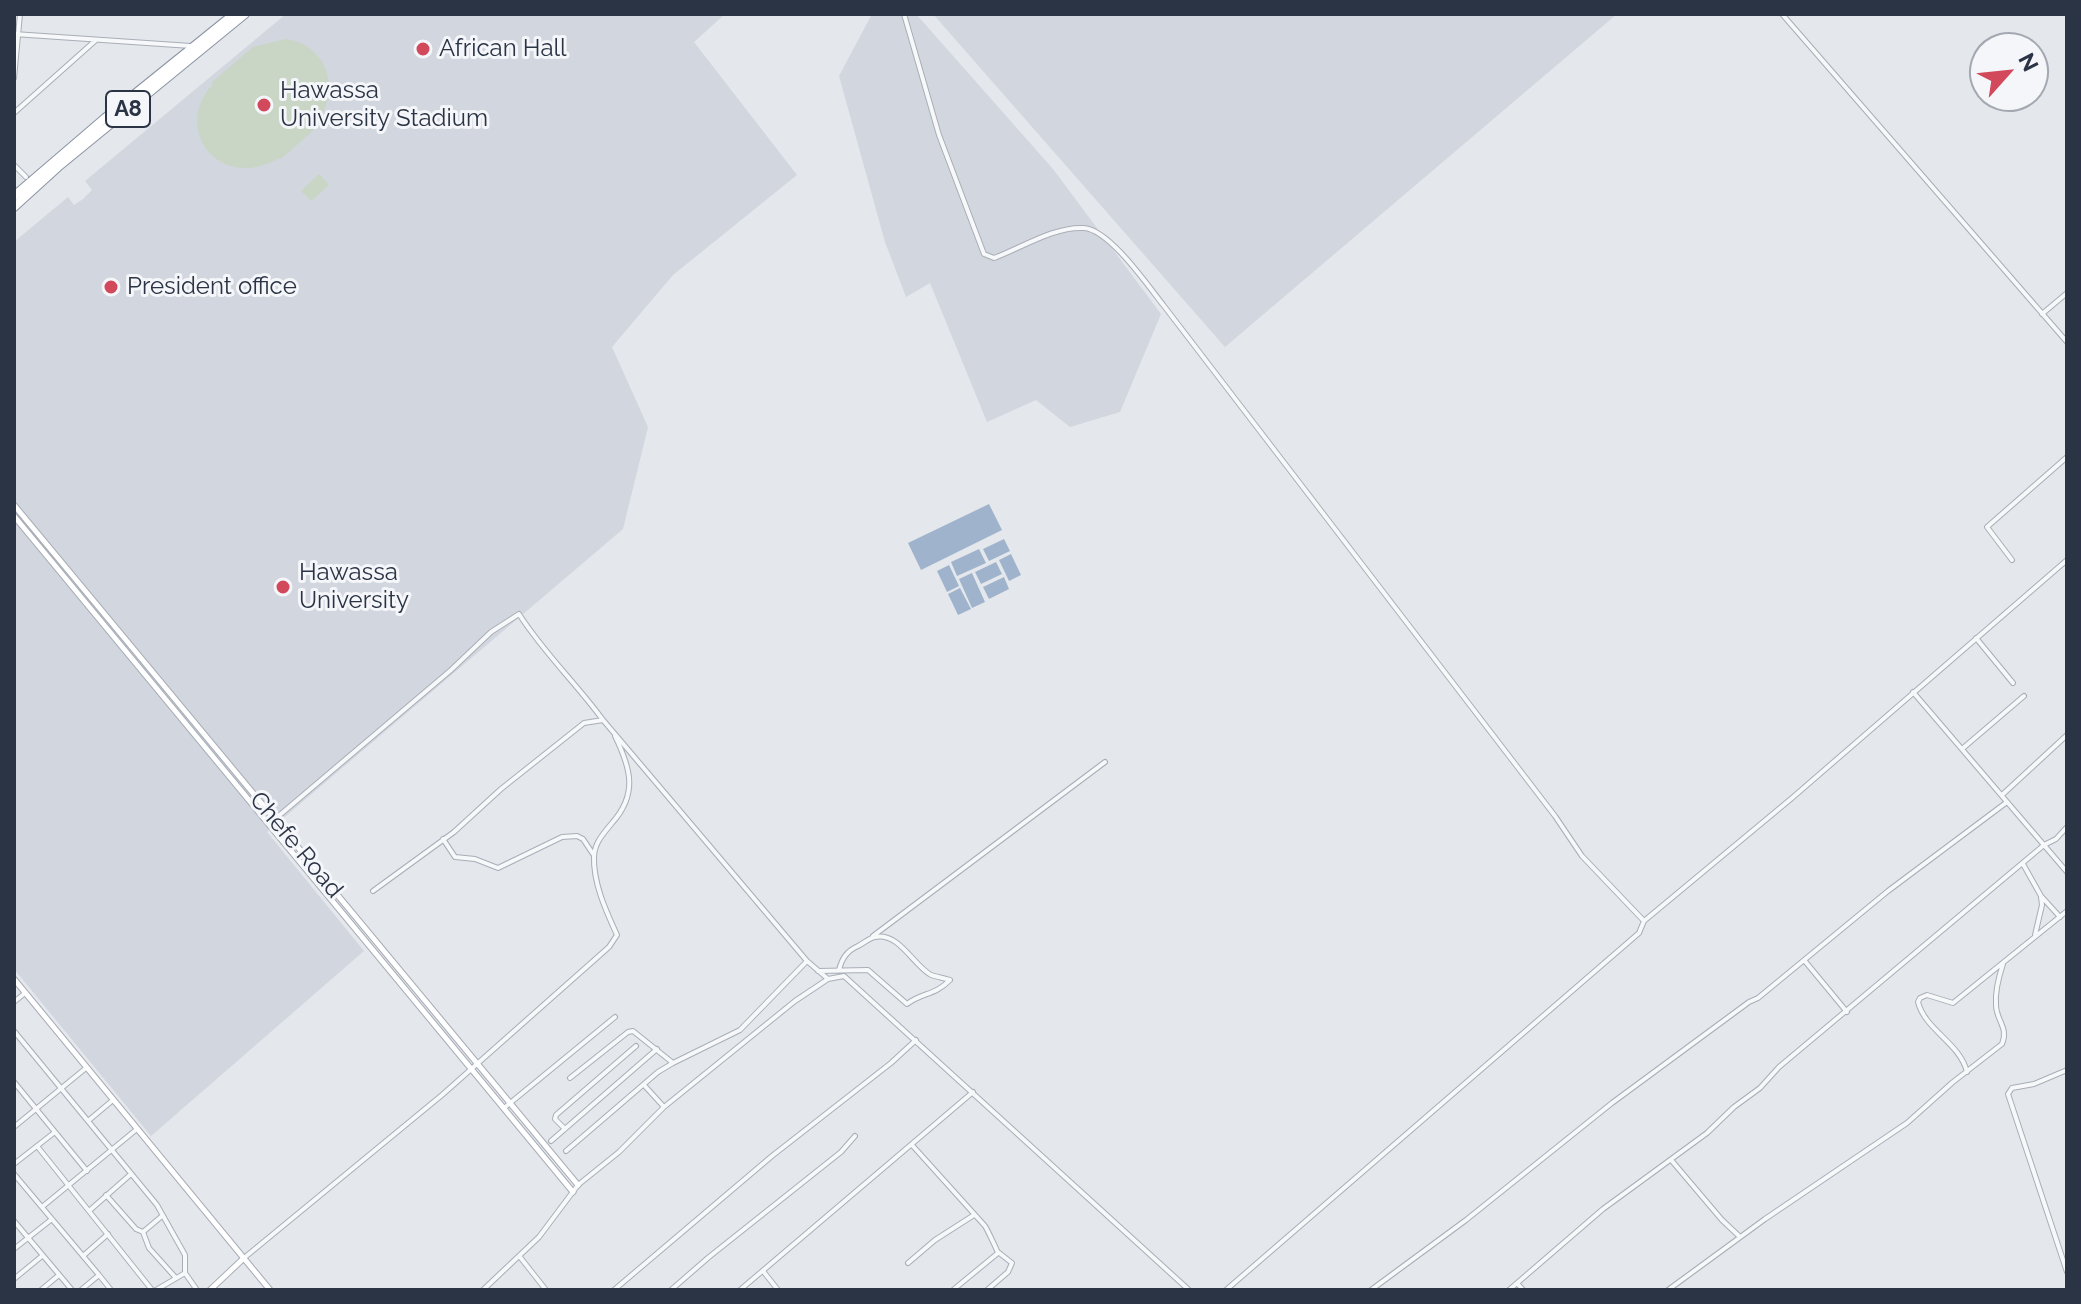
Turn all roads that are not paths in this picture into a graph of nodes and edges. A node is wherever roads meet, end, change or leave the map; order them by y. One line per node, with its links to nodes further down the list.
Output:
1 (20, 14): 6 (street)
2 (234, 14): 8 (highway, A8)
3 (245, 14): 14 (highway, A8)
4 (904, 14): 45 (street)
5 (1782, 14): 16 (street)
6 (16, 34): 7 (street); 9 (street)
7 (96, 40): 8 (street); 10 (street)
8 (194, 46): 13 (highway, A8)
9 (14, 78)
10 (14, 113)
11 (14, 165): 12 (street)
12 (26, 177)
13 (14, 196)
14 (14, 207)
15 (2067, 293): 16 (street)
16 (2042, 314): 17 (street)
17 (2067, 342)
18 (2067, 457): 21 (street)
19 (14, 505): 34 (street, Chefe Road)
20 (14, 516): 67 (street, Chefe Road)
21 (2012, 560)
22 (2067, 560): 23 (street)
23 (1976, 638): 24 (street); 25 (street)
24 (2013, 683)
25 (1913, 692): 30 (street); 45 (street)
26 (2024, 696): 30 (street)
27 (603, 720): 28 (street); 34 (street); 36 (street)
28 (612, 731): 38 (street); 49 (street)
29 (2067, 735): 32 (street)
30 (1962, 749): 32 (street)
31 (1105, 762): 46 (street)
32 (2002, 795): 33 (street)
33 (2007, 802): 37 (street); 48 (street)
34 (275, 819): 64 (street, Chefe Road)
35 (2067, 827): 37 (street)
36 (443, 839): 38 (street); 41 (street)
37 (2044, 845): 39 (street); 40 (street)
38 (594, 856): 64 (street)
39 (2023, 864): 42 (street); 57 (street)
40 (2067, 872)
41 (373, 891)
42 (2041, 896): 44 (street); 47 (street)
43 (2067, 911): 44 (street)
44 (2060, 917): 47 (street)
45 (1644, 921): 142 (street)
46 (871, 937): 51 (street); 51 (street)
47 (2034, 937): 50 (street)
48 (1804, 960): 57 (street); 143 (street)
49 (807, 961): 52 (street); 65 (street)
50 (2003, 964): 69 (street); 69 (street)
51 (839, 970): 52 (street)
52 (817, 971): 54 (street)
53 (14, 979): 55 (street)
54 (828, 979): 61 (street); 77 (street)
55 (25, 993): 56 (street); 66 (street)
56 (14, 1002)
57 (1847, 1012): 91 (street)
58 (615, 1017): 76 (street)
59 (14, 1031): 60 (street)
60 (16, 1039): 73 (street)
61 (916, 1040): 74 (street); 135 (street)
62 (636, 1046): 83 (street)
63 (657, 1049): 65 (street); 70 (street); 83 (street)
64 (476, 1063): 67 (street); 76 (street, Chefe Road)
65 (673, 1063): 72 (street)
66 (86, 1068): 73 (street); 75 (street)
67 (471, 1068): 79 (street, Chefe Road); 115 (street)
68 (2067, 1070): 118 (street)
69 (1967, 1072): 108 (street)
70 (570, 1078)
71 (14, 1083): 78 (street)
72 (643, 1085): 77 (street); 90 (street)
73 (59, 1088): 78 (street); 80 (street)
74 (973, 1092): 87 (street); 141 (street)
75 (113, 1100): 80 (street); 82 (street)
76 (510, 1103): 79 (street); 97 (street, Chefe Road)
77 (664, 1107): 97 (street)
78 (37, 1108): 81 (street); 84 (street)
79 (504, 1108): 98 (street, Chefe Road)
80 (88, 1121): 89 (street)
81 (14, 1127)
82 (137, 1129): 89 (street); 115 (street)
83 (565, 1129): 86 (street)
84 (55, 1132): 88 (street); 93 (street)
85 (855, 1136): 136 (street)
86 (551, 1141)
87 (912, 1145): 102 (street); 117 (street)
88 (37, 1146): 92 (street); 96 (street)
89 (111, 1150): 93 (street); 95 (street)
90 (566, 1151)
91 (1672, 1161): 108 (street); 124 (street)
92 (14, 1164)
93 (87, 1171): 96 (street)
94 (14, 1174): 100 (street)
95 (131, 1174): 99 (street); 103 (street)
96 (69, 1185): 100 (street); 101 (street)
97 (578, 1185): 98 (street)
98 (573, 1192): 114 (street)
99 (106, 1195): 101 (street); 106 (street)
100 (42, 1207): 104 (street)
101 (89, 1211): 107 (street)
102 (974, 1215): 111 (street); 116 (street)
103 (162, 1216): 106 (street); 119 (street)
104 (52, 1219): 109 (street); 113 (street)
105 (14, 1221): 109 (street)
106 (143, 1232): 122 (street)
107 (108, 1234): 113 (street); 129 (street)
108 (1740, 1237): 146 (street)
109 (28, 1238): 110 (street); 112 (street)
110 (14, 1249)
111 (998, 1252): 139 (street); 140 (street)
112 (42, 1256): 120 (street); 123 (street)
113 (83, 1256): 121 (street)
114 (520, 1257): 133 (street); 134 (street)
115 (244, 1258): 131 (street); 132 (street)
116 (908, 1263)
117 (763, 1271): 137 (street); 138 (street)
118 (2067, 1272)
119 (185, 1273): 122 (street); 130 (street)
120 (59, 1275): 125 (street); 126 (street)
121 (99, 1275): 127 (street); 128 (street)
122 (176, 1278): 129 (street)
123 (14, 1279)
124 (1517, 1283): 144 (street); 145 (street)
125 (41, 1290)
126 (72, 1290)
127 (81, 1290)
128 (111, 1290)
129 (154, 1290)
130 (197, 1290)
131 (210, 1290)
132 (270, 1290)
133 (483, 1290)
134 (546, 1290)
135 (614, 1290)
136 (671, 1290)
137 (740, 1290)
138 (778, 1290)
139 (953, 1290)
140 (987, 1290)
141 (1189, 1290)
142 (1226, 1290)
143 (1371, 1290)
144 (1509, 1290)
145 (1523, 1290)
146 (1668, 1290)

